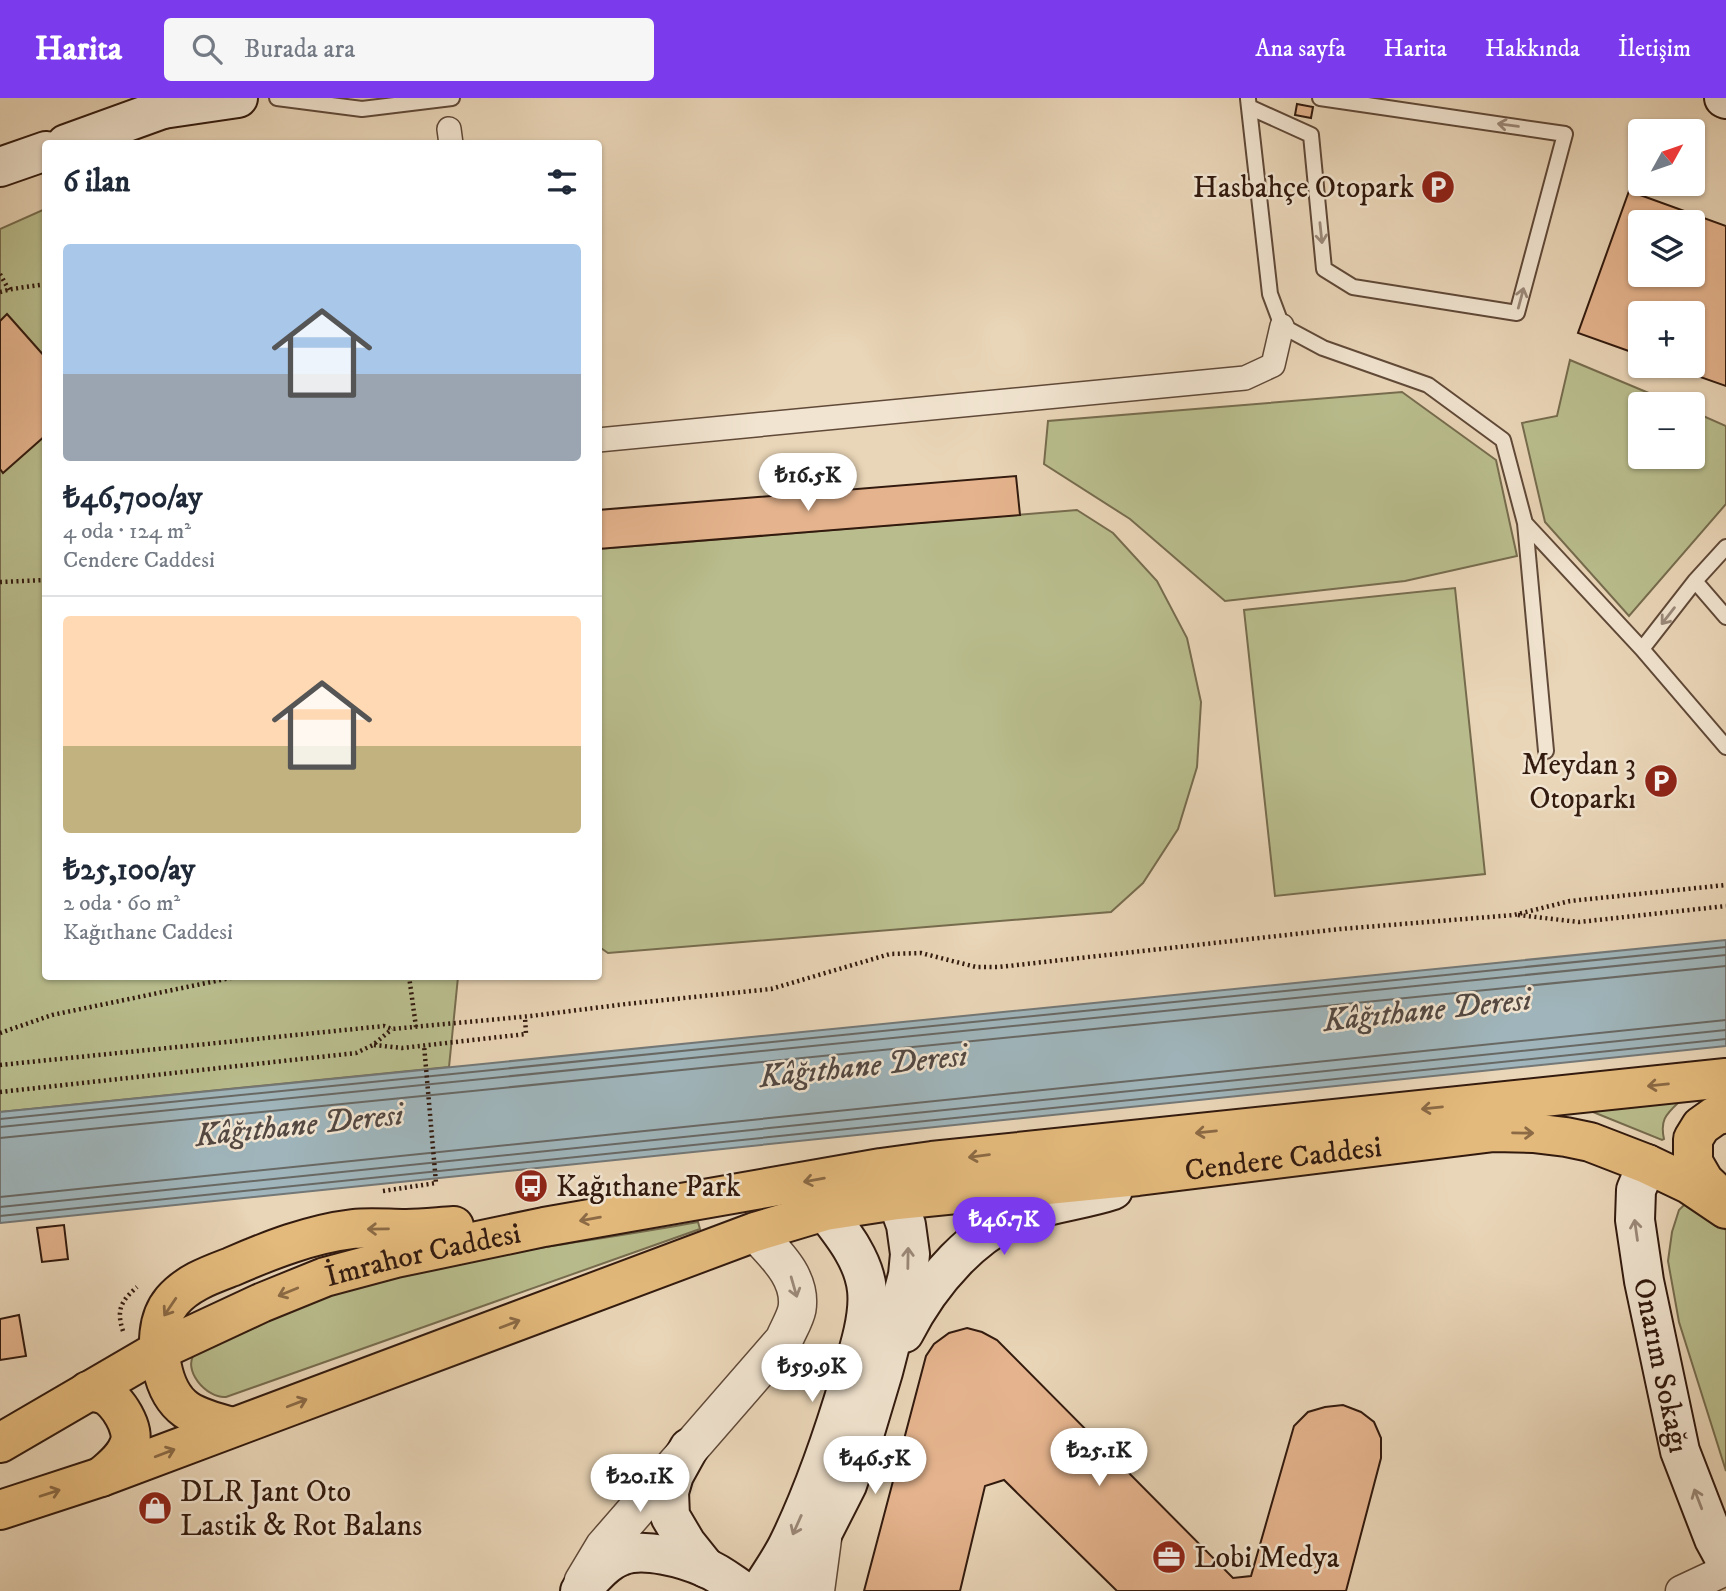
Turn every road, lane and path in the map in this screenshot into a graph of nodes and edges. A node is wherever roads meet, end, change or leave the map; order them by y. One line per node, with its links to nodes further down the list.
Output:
1 (238, 98): 5 (main road)
2 (277, 98): 3 (lane)
3 (452, 98)
4 (1320, 98): 6 (lane, one-way to 4)
5 (175, 103): 7 (main road)
6 (1248, 103): 14 (lane)
7 (77, 140)
8 (42, 152): 9 (main road)
9 (0, 167)
10 (0, 274): 12 (path)
11 (42, 285): 12 (path)
12 (9, 290): 13 (path)
13 (0, 292)
14 (1282, 326): 15 (street); 16 (lane)
15 (602, 440)
16 (1525, 523): 22 (lane); 24 (lane)
17 (1726, 547): 19 (lane)
18 (42, 580): 20 (path)
19 (1695, 581): 21 (lane); 22 (lane, one-way to 22)
20 (0, 582)
21 (1726, 617)
22 (1642, 649): 23 (lane)
23 (1726, 747)
24 (1546, 751)
25 (1726, 885): 27 (path)
26 (1726, 906): 27 (path)
27 (1514, 915): 30 (path)
28 (220, 980): 33 (path)
29 (410, 980): 31 (path)
30 (525, 1017): 31 (path); 35 (path)
31 (416, 1027): 32 (path)
32 (392, 1029): 34 (path); 36 (path)
33 (0, 1033)
34 (373, 1045): 35 (path); 38 (path)
35 (425, 1045): 43 (path)
36 (0, 1065)
37 (1726, 1078): 42 (main road, Cendere Caddesi, one-way to 42)
38 (0, 1092)
39 (1726, 1113): 44 (main road)
40 (1647, 1164): 41 (main road, Cendere Caddesi, one-way to 40); 45 (main road, Cendere Caddesi); 57 (main road, Onarım Sokağı, one-way to 40)
41 (1139, 1176): 42 (main road, Cendere Caddesi); 49 (main road)
42 (889, 1184): 46 (main road, Cendere Caddesi); 48 (main road, İmrahor Caddesi, one-way to 48); 49 (main road, one-way to 42)
43 (396, 1188)
44 (1726, 1202)
45 (1726, 1209)
46 (825, 1211): 47 (main road); 63 (main road, one-way to 63)
47 (755, 1232): 51 (main road, one-way to 47); 53 (street, one-way to 53)
48 (158, 1351): 50 (main road); 51 (main road)
49 (883, 1372): 56 (main road)
50 (88, 1391): 52 (main road); 54 (main road)
51 (233, 1427): 54 (main road, one-way to 51)
52 (0, 1443)
53 (690, 1448): 58 (main road); 61 (street)
54 (101, 1477): 55 (main road, one-way to 54)
55 (0, 1510)
56 (829, 1521): 64 (main road); 65 (street)
57 (1726, 1562)
58 (706, 1568): 61 (main road); 62 (main road)
59 (1726, 1570): 66 (street)
60 (1726, 1588): 67 (street)
61 (578, 1591)
62 (743, 1591)
63 (760, 1591)
64 (793, 1591)
65 (818, 1591)
66 (1681, 1591)
67 (1721, 1591)

